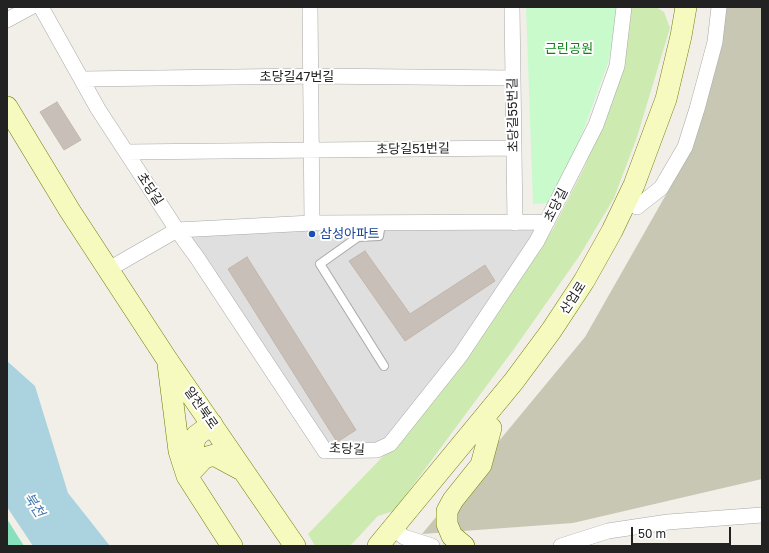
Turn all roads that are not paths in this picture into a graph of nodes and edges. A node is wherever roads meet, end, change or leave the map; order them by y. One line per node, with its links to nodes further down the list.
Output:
1 (31, 7): 9 (street)
2 (41, 7): 12 (street, 초당길)
3 (310, 7): 10 (street)
4 (512, 7): 11 (street, 초당길55번길)
5 (624, 7): 18 (street, 초당길)
6 (686, 7): 31 (street, 산업로)
7 (700, 7): 17 (street, 산업로)
8 (719, 7): 17 (street)
9 (7, 20)
10 (310, 76): 11 (street, 초당길47번길); 12 (street, 초당길47번길); 15 (street)
11 (513, 78): 14 (street, 초당길55번길)
12 (82, 79): 16 (street, 초당길)
13 (7, 107): 23 (street, 알천북로)
14 (514, 148): 15 (street, 초당길51번길); 21 (street, 초당길55번길)
15 (312, 150): 16 (street, 초당길51번길); 19 (street)
16 (126, 152): 22 (street, 초당길)
17 (637, 207): 27 (street, 산업로)
18 (548, 222): 21 (street); 22 (street, 초당길)
19 (312, 223): 20 (street); 22 (street)
20 (381, 223): 21 (street); 25 (lane)
21 (514, 223)
22 (177, 230): 23 (street)
23 (109, 269): 24 (street, 알천북로)
24 (168, 361): 26 (street, 알천북로); 29 (street)
25 (384, 366)
26 (212, 424): 28 (street, 알천북로); 29 (street)
27 (491, 428): 31 (street, 산업로); 36 (street)
28 (246, 472): 29 (street); 33 (street, 알천북로)
29 (187, 476): 32 (street)
30 (762, 515): 37 (street)
31 (398, 537): 34 (street, 산업로); 35 (street)
32 (232, 546)
33 (295, 546)
34 (378, 546)
35 (432, 546)
36 (464, 546)
37 (563, 546)

